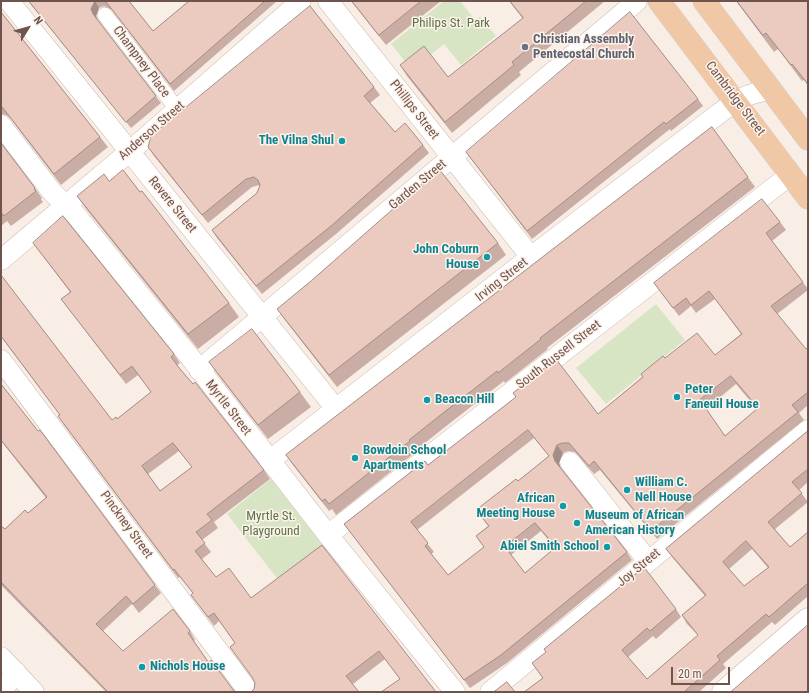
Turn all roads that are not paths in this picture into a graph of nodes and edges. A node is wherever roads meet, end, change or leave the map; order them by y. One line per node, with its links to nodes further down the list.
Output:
1 (8, 1): 13 (street, Revere Street)
2 (301, 1): 10 (street, Anderson Street)
3 (328, 1): 14 (street, Phillips Street)
4 (636, 1): 14 (street, Garden Street)
5 (659, 1): 9 (main road, Cambridge Street)
6 (704, 1): 8 (main road)
7 (105, 15): 10 (street, Champney Place)
8 (771, 90): 9 (street, Irving Street); 12 (main road)
9 (736, 101): 15 (main road, Cambridge Street); 18 (street, Irving Street)
10 (177, 109): 13 (street, Anderson Street)
11 (1, 125): 17 (street, Myrtle Street)
12 (808, 139)
13 (129, 152): 17 (street, Anderson Street); 20 (street, Revere Street)
14 (451, 156): 18 (street, Phillips Street); 20 (street, Garden Street)
15 (790, 174): 16 (main road, Cambridge Street); 27 (street, South Russell Street)
16 (808, 198)
17 (65, 205): 19 (street, Anderson Street); 22 (street, Myrtle Street)
18 (531, 257): 23 (street, Irving Street)
19 (1, 260)
20 (263, 318): 22 (street, Garden Street); 23 (street, Revere Street)
21 (1, 360): 34 (street, Pinckney Street)
22 (199, 370): 25 (street, Myrtle Street)
23 (336, 409): 25 (street, Irving Street)
24 (808, 430): 28 (street, Joy Street)
25 (269, 461): 27 (street, Myrtle Street)
26 (570, 462): 28 (street)
27 (328, 535): 35 (street, Myrtle Street)
28 (648, 561): 36 (street, Joy Street)
29 (808, 619): 37 (main road)
30 (1, 657): 31 (street)
31 (16, 672): 32 (street); 33 (street)
32 (1, 692)
33 (34, 692)
34 (249, 692)
35 (455, 692)
36 (490, 692)
37 (723, 692)

